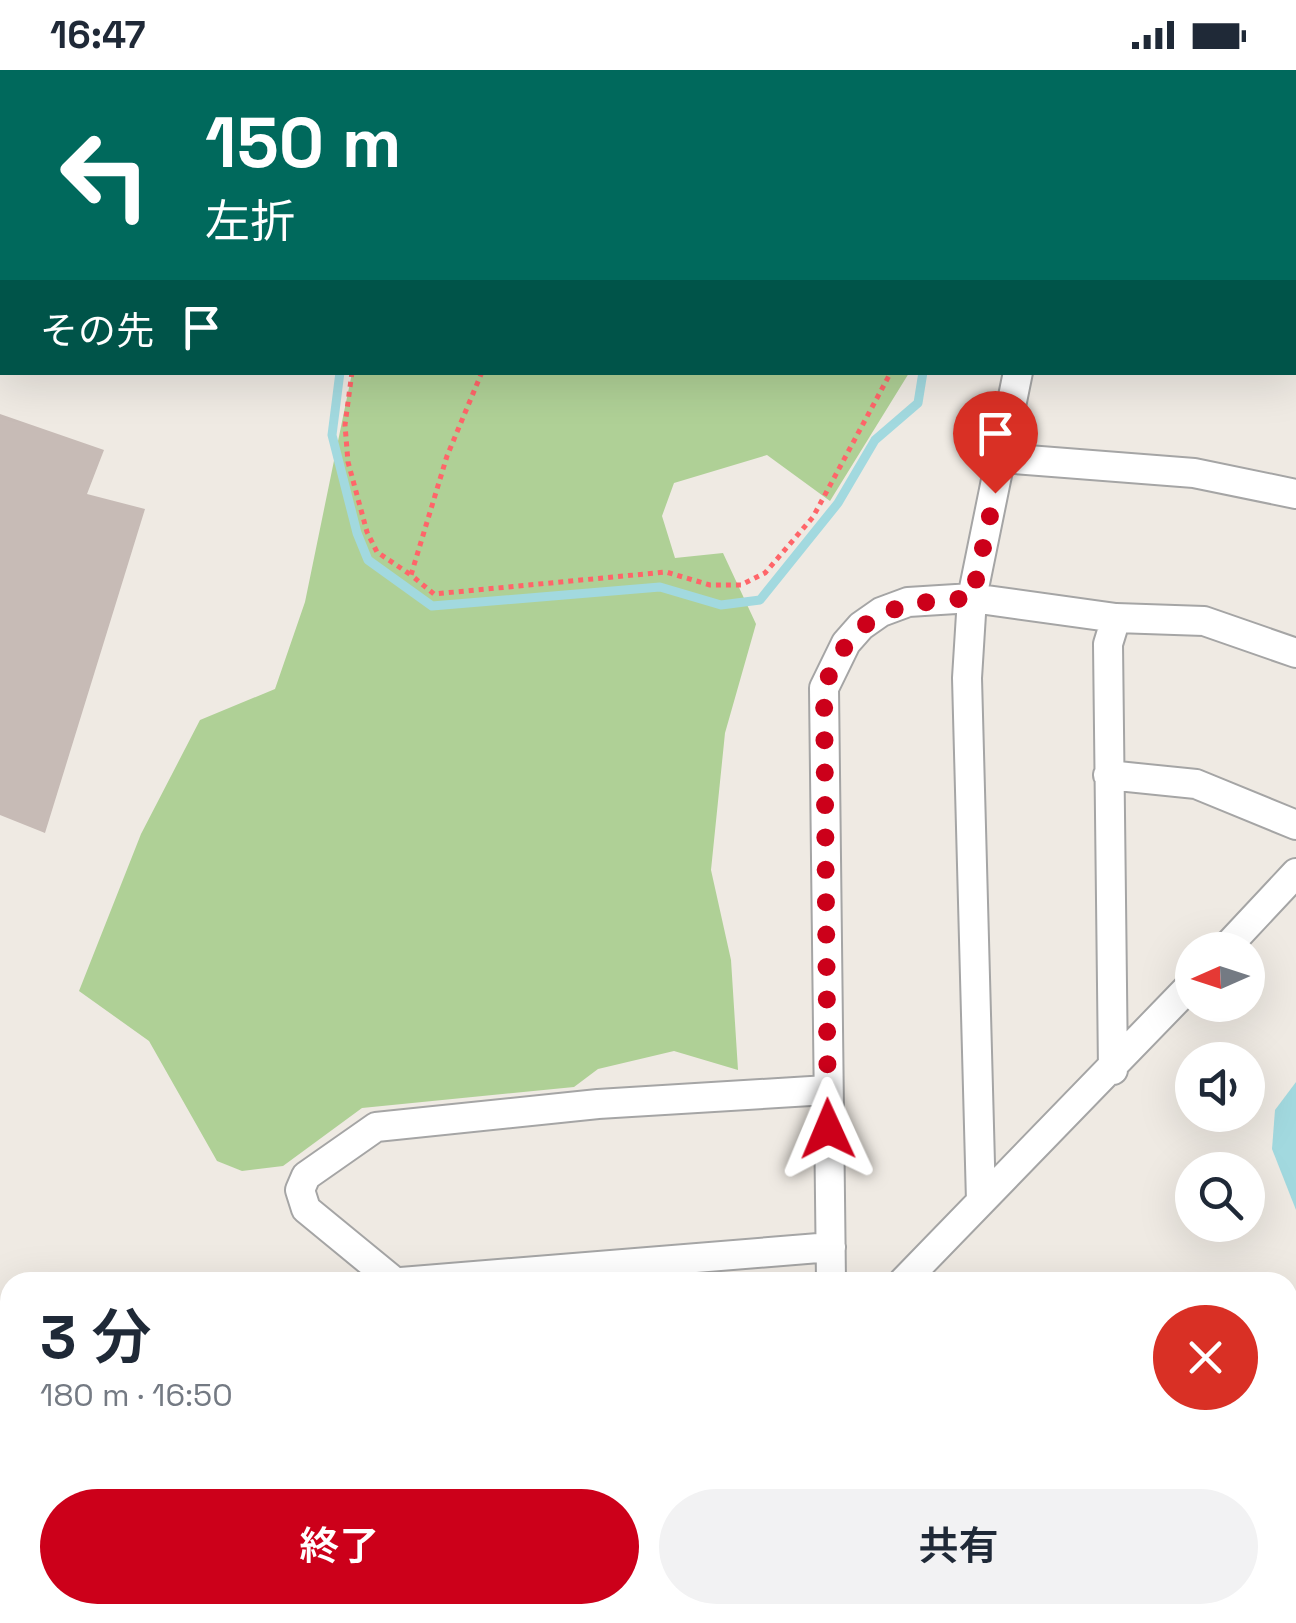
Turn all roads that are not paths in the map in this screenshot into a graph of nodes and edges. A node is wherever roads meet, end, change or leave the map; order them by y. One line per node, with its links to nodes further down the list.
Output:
1 (1017, 375): 2 (street)
2 (1002, 458): 3 (street); 4 (street)
3 (1296, 494)
4 (972, 598): 5 (street); 13 (street); 14 (street)
5 (1116, 618): 6 (street); 7 (street)
6 (1296, 653)
7 (1108, 775): 8 (street); 12 (street)
8 (1296, 825)
9 (1296, 873): 10 (street)
10 (1241, 932)
11 (1175, 1003): 12 (street)
12 (1113, 1070): 14 (street)
13 (827, 1090): 15 (street); 16 (street)
14 (981, 1201): 19 (street)
15 (830, 1246): 17 (street); 18 (street)
16 (385, 1272)
17 (518, 1272)
18 (831, 1272)
19 (913, 1272)

